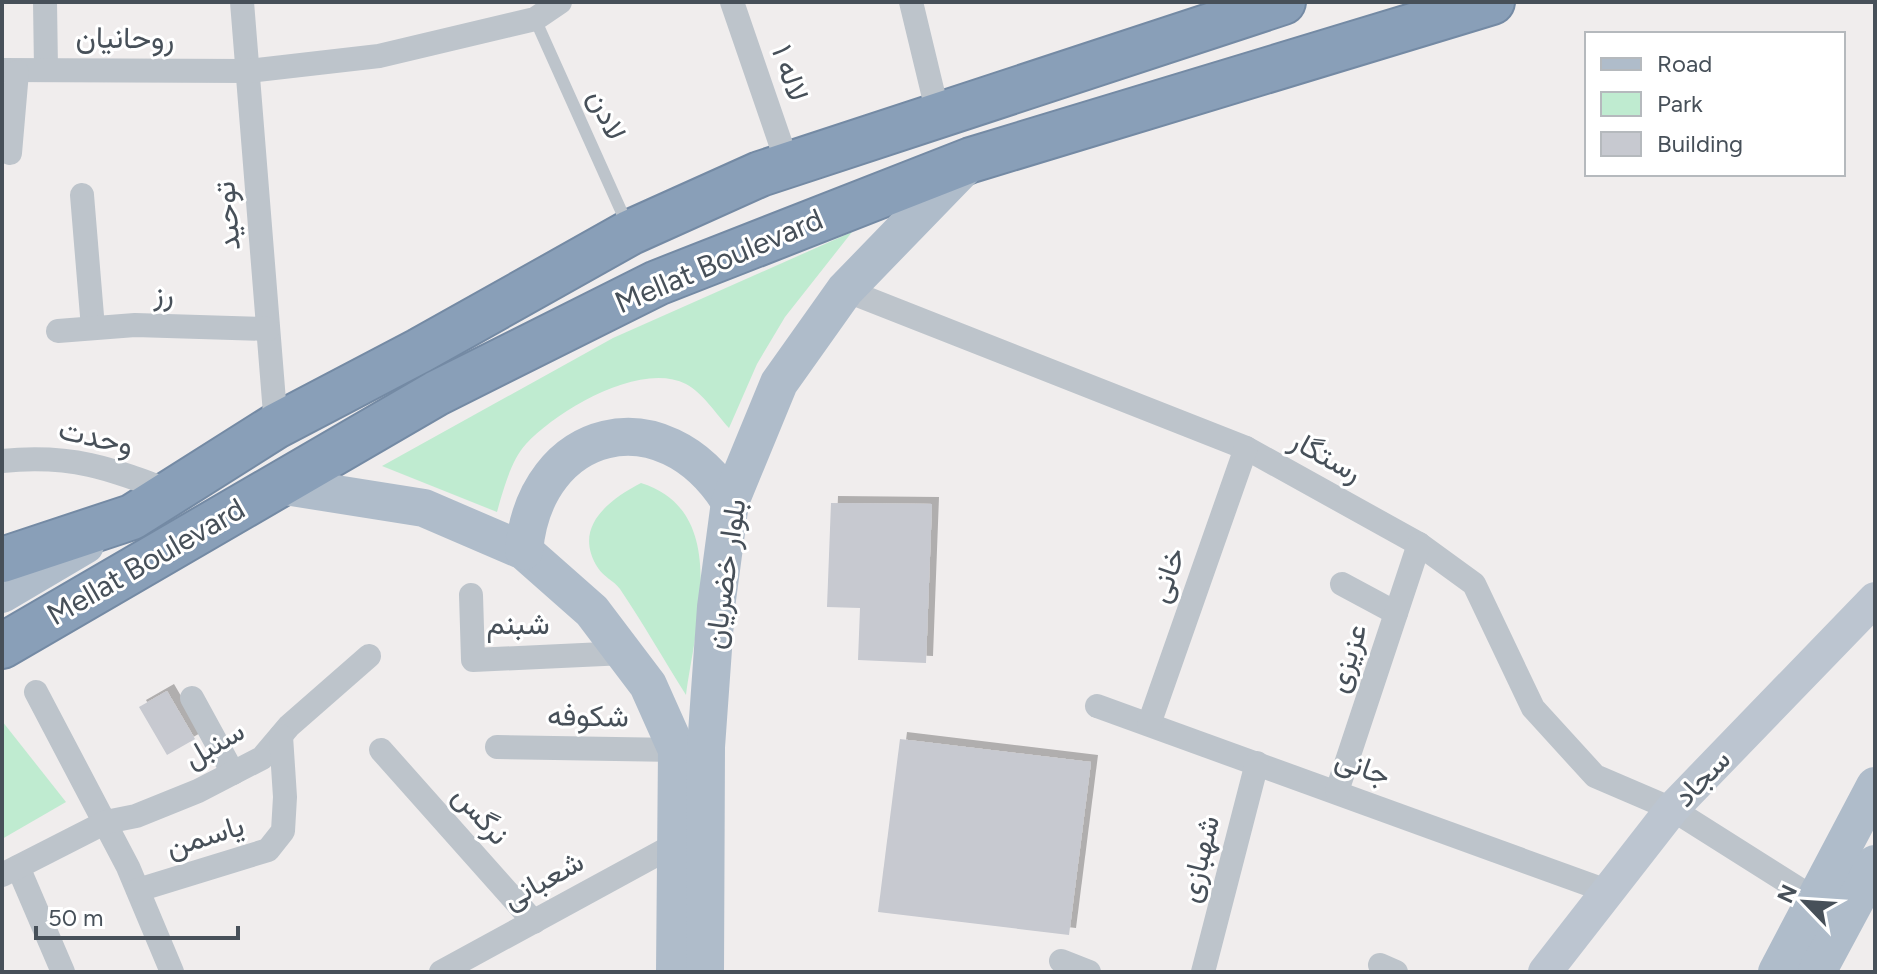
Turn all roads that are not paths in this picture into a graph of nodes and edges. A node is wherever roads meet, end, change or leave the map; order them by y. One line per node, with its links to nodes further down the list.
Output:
1 (45, 2): 9 (street)
2 (242, 2): 11 (street, توحید)
3 (560, 2): 8 (street)
4 (732, 2): 15 (street, لاله ۱)
5 (911, 2): 12 (street)
6 (1283, 2): 12 (highway, Mellat Boulevard)
7 (1492, 2): 14 (highway, Mellat Boulevard)
8 (535, 19): 11 (street, روحانیان); 17 (lane, لادن)
9 (46, 69): 10 (street, روحانیان); 11 (street, روحانیان)
10 (10, 71): 13 (street)
11 (248, 71): 20 (street, توحید)
12 (938, 114): 15 (highway, Mellat Boulevard)
13 (10, 153)
14 (971, 160): 18 (main road, بلوار خضریان); 25 (highway, Mellat Boulevard)
15 (788, 165): 17 (highway, Mellat Boulevard)
16 (82, 195): 19 (street)
17 (631, 232): 22 (highway, Mellat Boulevard)
18 (845, 290): 23 (street, رستگار); 27 (main road, بلوار خضریان)
19 (93, 328): 20 (street, رز); 21 (street, رز)
20 (268, 329): 22 (street, توحید)
21 (58, 331)
22 (276, 426): 26 (highway, Mellat Boulevard)
23 (1246, 448): 29 (street, رستگار); 43 (street, خانی)
24 (2, 461): 26 (street, وحدت)
25 (279, 485): 30 (main road); 37 (highway, Mellat Boulevard)
26 (174, 493): 28 (highway, Mellat Boulevard)
27 (730, 502): 30 (main road); 66 (main road, بلوار خضریان)
28 (132, 517): 31 (highway); 33 (main road, Mellat Boulevard)
29 (1419, 544): 36 (street, عزیزی); 52 (street, رستگار)
30 (524, 551): 38 (main road)
31 (2, 560)
32 (1342, 584): 36 (street)
33 (2, 594)
34 (471, 595): 38 (street, شبنم)
35 (1875, 599): 52 (street, سجاد)
36 (1396, 613): 51 (street, عزیزی)
37 (2, 646)
38 (625, 653): 47 (main road)
39 (369, 656): 44 (street, سنبل)
40 (36, 692): 53 (street)
41 (192, 698): 49 (street)
42 (1097, 706): 43 (street, جانی)
43 (1149, 724): 48 (street, جانی)
44 (281, 736): 49 (street, سنبل); 57 (street, یاسمن)
45 (497, 747): 47 (street, شکوفه)
46 (381, 750): 60 (street, نرگس)
47 (677, 750): 54 (main road)
48 (1257, 763): 51 (street, جانی); 68 (street, شهبازی)
49 (233, 773): 53 (street, سنبل)
50 (1875, 786): 59 (main road)
51 (1337, 791): 58 (street, جانی)
52 (1672, 809): 58 (street, سجاد); 59 (street, رستگار)
53 (106, 822): 56 (street, سنبل); 57 (street)
54 (676, 844): 60 (street, شعبانی); 65 (main road)
55 (1875, 864): 71 (main road)
56 (10, 871): 62 (street)
57 (138, 890): 63 (street)
58 (1607, 891): 69 (street, سجاد)
59 (1816, 900): 70 (main road)
60 (534, 922): 64 (street, شعبانی)
61 (1061, 961): 67 (street)
62 (63, 972)
63 (172, 972)
64 (441, 972)
65 (675, 972)
66 (705, 972)
67 (1089, 972)
68 (1203, 972)
69 (1545, 972)
70 (1777, 972)
71 (1817, 972)

